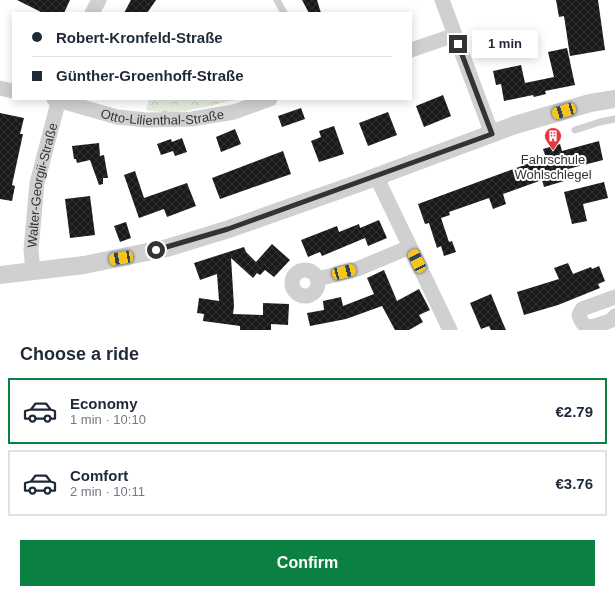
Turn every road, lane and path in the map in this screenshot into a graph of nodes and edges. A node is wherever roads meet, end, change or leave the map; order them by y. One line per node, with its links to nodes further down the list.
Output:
1 (99, 0): 4 (street)
2 (277, 0): 5 (lane)
3 (442, 0): 6 (street)
4 (93, 12)
5 (283, 12)
6 (455, 35): 7 (street); 16 (street)
7 (412, 50)
8 (0, 88): 9 (street)
9 (12, 91)
10 (615, 99): 16 (street)
11 (57, 100): 19 (street, Walter-Georgii-Straße)
12 (60, 100): 13 (street, Otto-Lilienthal-Straße)
13 (267, 100)
14 (615, 119): 15 (lane)
15 (575, 130)
16 (492, 134): 17 (street)
17 (376, 176): 18 (street); 19 (street)
18 (410, 247): 21 (street); 24 (street)
19 (34, 272): 20 (street)
20 (0, 275)
21 (318, 279)
22 (614, 299): 23 (street)
23 (615, 316)
24 (450, 330)

